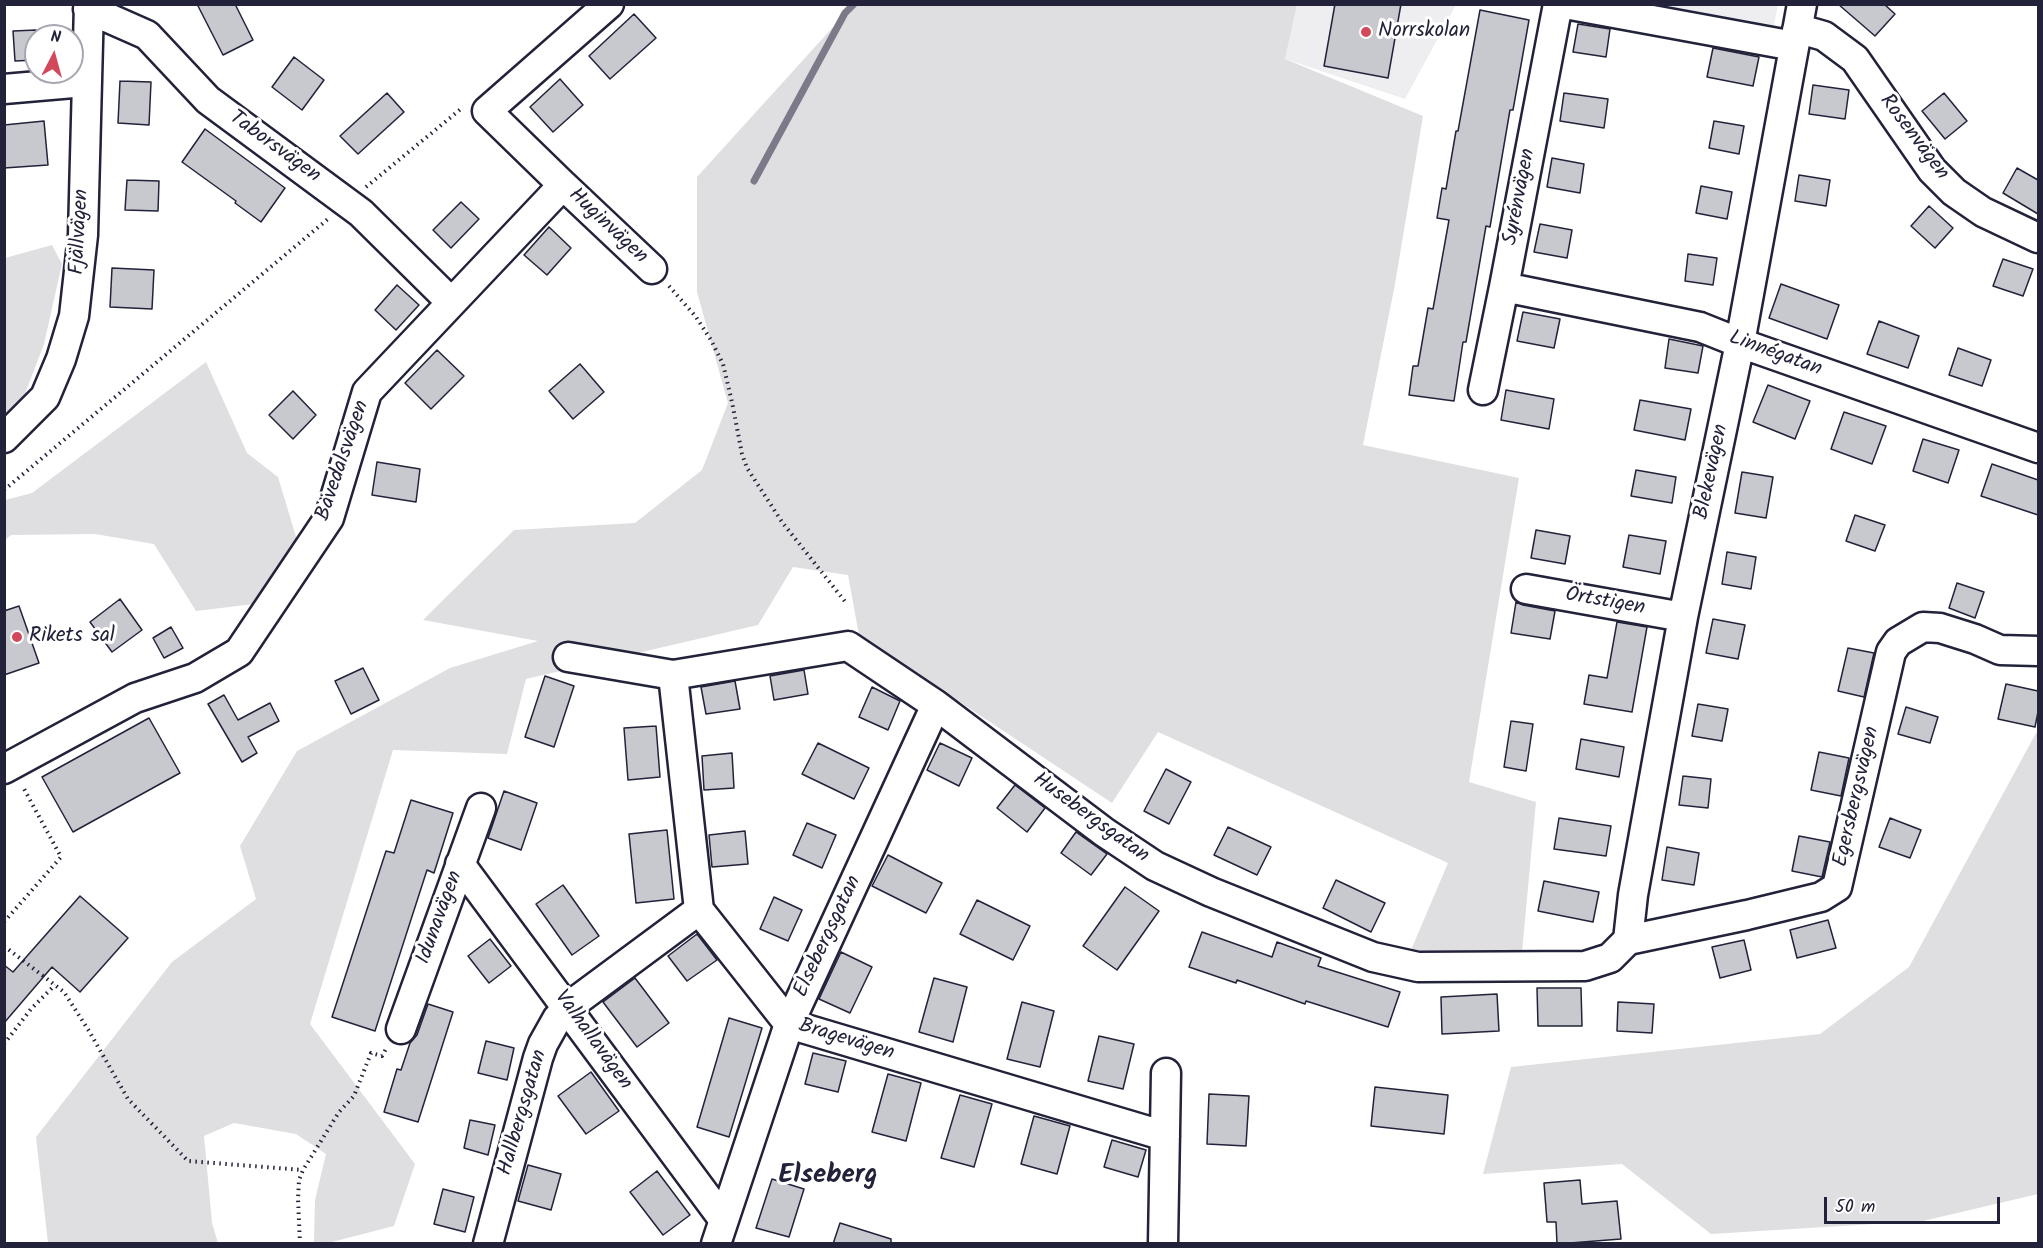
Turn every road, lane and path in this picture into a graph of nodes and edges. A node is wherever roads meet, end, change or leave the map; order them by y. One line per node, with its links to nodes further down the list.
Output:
1 (609, 4): 9 (street)
2 (1558, 4): 13 (street, Syrénvägen)
3 (1565, 4): 5 (street, Rosenvägen)
4 (95, 6): 6 (street, Fjällvägen); 10 (street, Taborsvägen)
5 (1797, 27): 11 (street, Rosenvägen); 15 (street, Blekevägen)
6 (85, 82): 7 (street); 17 (street, Fjällvägen)
7 (4, 89)
8 (463, 107): 10 (path)
9 (563, 185): 12 (street, Huginvägen); 14 (street, Bävedalsvägen)
10 (348, 202): 14 (street, Taborsvägen); 19 (path)
11 (2038, 238)
12 (652, 269): 21 (path)
13 (1504, 287): 15 (street, Linnégatan); 16 (street, Syrénvägen)
14 (452, 302): 27 (street, Bävedalsvägen)
15 (1740, 343): 18 (street, Linnégatan); 22 (street, Blekevägen)
16 (1483, 390)
17 (4, 438)
18 (2038, 448)
19 (4, 489)
20 (1526, 589): 22 (street, Örtstigen)
21 (847, 604)
22 (1683, 617): 32 (street, Blekevägen)
23 (2038, 651): 32 (street, Egersbergsvägen)
24 (568, 657): 25 (street, Husebergsgatan)
25 (673, 675): 26 (street, Husebergsgatan); 30 (street)
26 (936, 705): 32 (street, Husebergsgatan); 36 (street, Elsebergsgatan)
27 (8, 767): 31 (path)
28 (482, 808): 29 (street, Idunavägen)
29 (460, 864): 35 (street, Valhallavägen); 37 (street, Idunavägen)
30 (699, 910): 35 (street, Hallbergsgatan); 36 (street, Bragevägen)
31 (4, 922)
32 (1628, 940)
33 (4, 946): 34 (path)
34 (55, 985): 38 (path); 41 (path)
35 (568, 1007): 42 (street, Valhallavägen); 44 (street, Hallbergsgatan)
36 (789, 1024): 40 (street, Bragevägen); 42 (street, Elsebergsgatan)
37 (401, 1029): 41 (path)
38 (4, 1044)
39 (1166, 1073): 40 (street)
40 (1165, 1136): 45 (street)
41 (303, 1170): 43 (path)
42 (719, 1231)
43 (300, 1244)
44 (488, 1244)
45 (1163, 1244)

